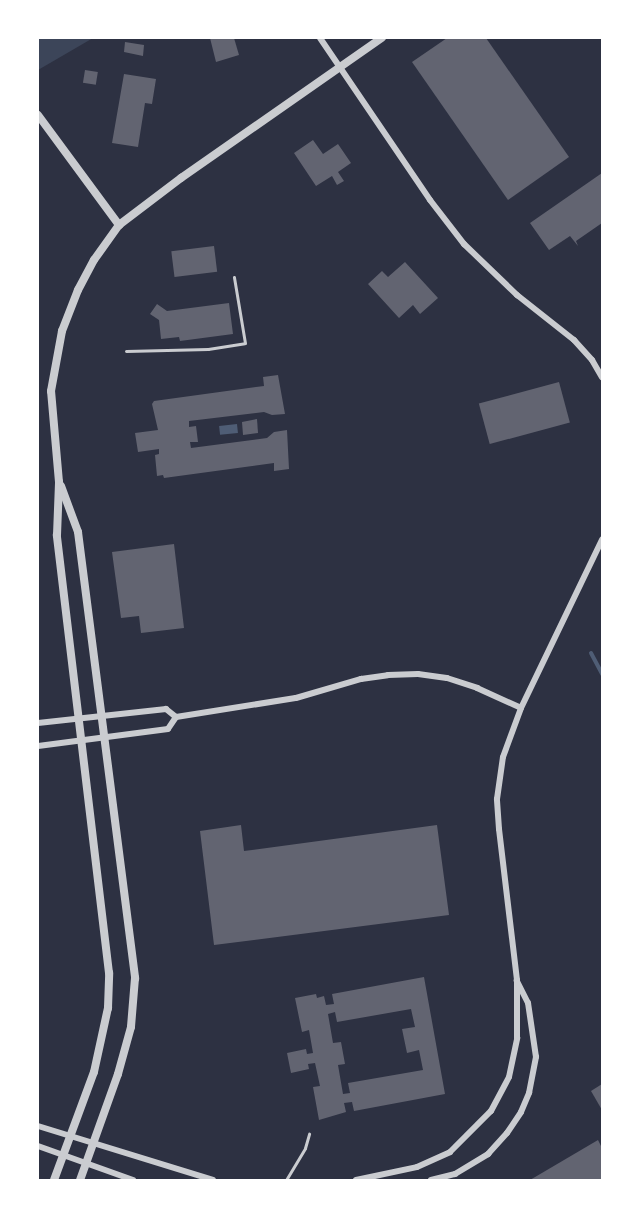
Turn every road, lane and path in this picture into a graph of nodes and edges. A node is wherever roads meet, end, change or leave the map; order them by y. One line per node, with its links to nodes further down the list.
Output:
1 (320, 38): 3 (street)
2 (382, 38): 3 (street)
3 (339, 67): 5 (street); 8 (street)
4 (38, 115): 5 (street)
5 (119, 225): 9 (street)
6 (234, 277): 7 (lane)
7 (126, 351)
8 (603, 377)
9 (59, 482): 12 (street); 14 (street)
10 (603, 540): 11 (street)
11 (521, 708): 13 (street); 19 (street)
12 (102, 715): 13 (street); 14 (street); 16 (street)
13 (176, 717): 16 (street)
14 (77, 718): 15 (street); 17 (street)
15 (38, 723)
16 (105, 737): 17 (street); 23 (street)
17 (80, 740): 18 (street); 22 (street)
18 (38, 746)
19 (517, 980): 27 (street); 34 (street)
20 (38, 1126): 22 (street)
21 (309, 1134): 32 (lane)
22 (70, 1136): 23 (street); 25 (street)
23 (94, 1144): 26 (street); 31 (street)
24 (38, 1146): 25 (street)
25 (63, 1156): 26 (street); 28 (street)
26 (86, 1164): 29 (street); 30 (street)
27 (383, 1178): 33 (street)
28 (54, 1180)
29 (80, 1180)
30 (133, 1180)
31 (213, 1180)
32 (286, 1180)
33 (356, 1180)
34 (431, 1180)

